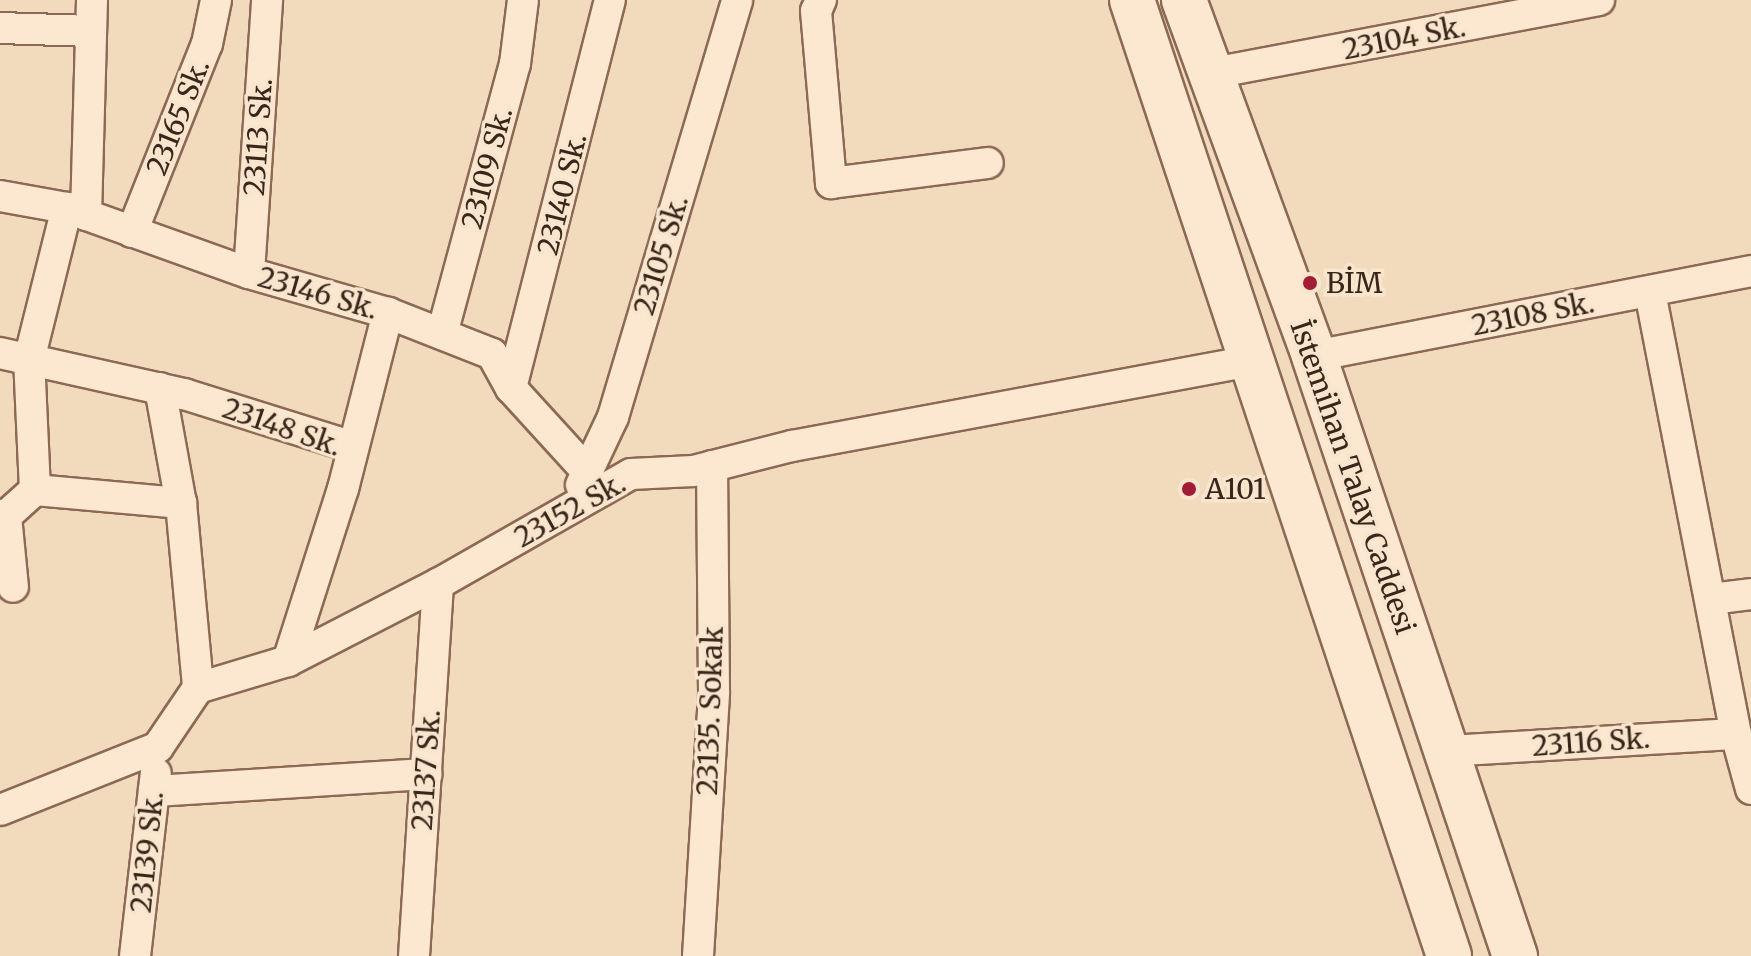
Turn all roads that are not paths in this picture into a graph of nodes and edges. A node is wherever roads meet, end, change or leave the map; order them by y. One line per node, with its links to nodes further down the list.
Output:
1 (92, 0): 13 (street)
2 (216, 0): 18 (street, 23165 Sk.)
3 (267, 0): 20 (street, 23113 Sk.)
4 (523, 0): 23 (street, 23109 Sk.)
5 (610, 0): 29 (street, 23140 Sk.)
6 (737, 0): 32 (street, 23105 Sk.)
7 (821, 0): 15 (street)
8 (1132, 0): 27 (main road, İstemihan Talay Caddesi)
9 (1184, 0): 14 (main road, İstemihan Talay Caddesi)
10 (1599, 0): 11 (street, 23104 Sk.)
11 (1497, 10): 14 (street, 23104 Sk.)
12 (0, 28): 13 (street)
13 (89, 31): 17 (street)
14 (1208, 74): 25 (main road, İstemihan Talay Caddesi)
15 (988, 163)
16 (0, 196): 17 (street, 23146 Sk.)
17 (76, 211): 18 (street, 23146 Sk.); 26 (street)
18 (132, 232): 20 (street, 23146 Sk.)
19 (1751, 271): 21 (street, 23108 Sk.)
20 (249, 273): 22 (street, 23146 Sk.)
21 (1650, 292): 25 (street, 23108 Sk.); 40 (street)
22 (388, 313): 23 (street, 23146 Sk.); 30 (street)
23 (442, 334): 29 (street, 23146 Sk.)
24 (0, 353): 26 (street, 23148 Sk.)
25 (1314, 356): 45 (main road, İstemihan Talay Caddesi)
26 (29, 360): 28 (street, 23148 Sk.); 33 (street)
27 (1252, 361): 31 (street, 23152 Sk.); 53 (main road, İstemihan Talay Caddesi)
28 (160, 388): 30 (street, 23148 Sk.); 34 (street)
29 (511, 388): 32 (street, 23146 Sk.)
30 (353, 447): 41 (street, 23148 Sk.)
31 (712, 466): 35 (street, 23152 Sk.); 52 (street, 23135. Sokak)
32 (585, 469): 35 (street, 23105 Sk.)
33 (35, 490): 34 (street); 36 (street)
34 (181, 503): 42 (street)
35 (575, 506): 37 (street, 23152 Sk.)
36 (3, 515): 38 (street)
37 (438, 584): 41 (street, 23152 Sk.); 46 (street, 23137 Sk.)
38 (13, 587)
39 (1751, 594): 40 (street)
40 (1711, 599): 43 (street)
41 (288, 661): 42 (street, 23152 Sk.)
42 (198, 688): 44 (street)
43 (1736, 734): 45 (street, 23116 Sk.); 47 (street)
44 (158, 747): 48 (street, 23139 Sk.); 49 (street)
45 (1447, 751): 54 (main road, İstemihan Talay Caddesi)
46 (426, 774): 48 (street); 51 (street, 23137 Sk.)
47 (1751, 789)
48 (154, 791): 50 (street, 23139 Sk.)
49 (0, 810)
50 (135, 956)
51 (414, 956)
52 (698, 956)
53 (1449, 956)
54 (1515, 956)

